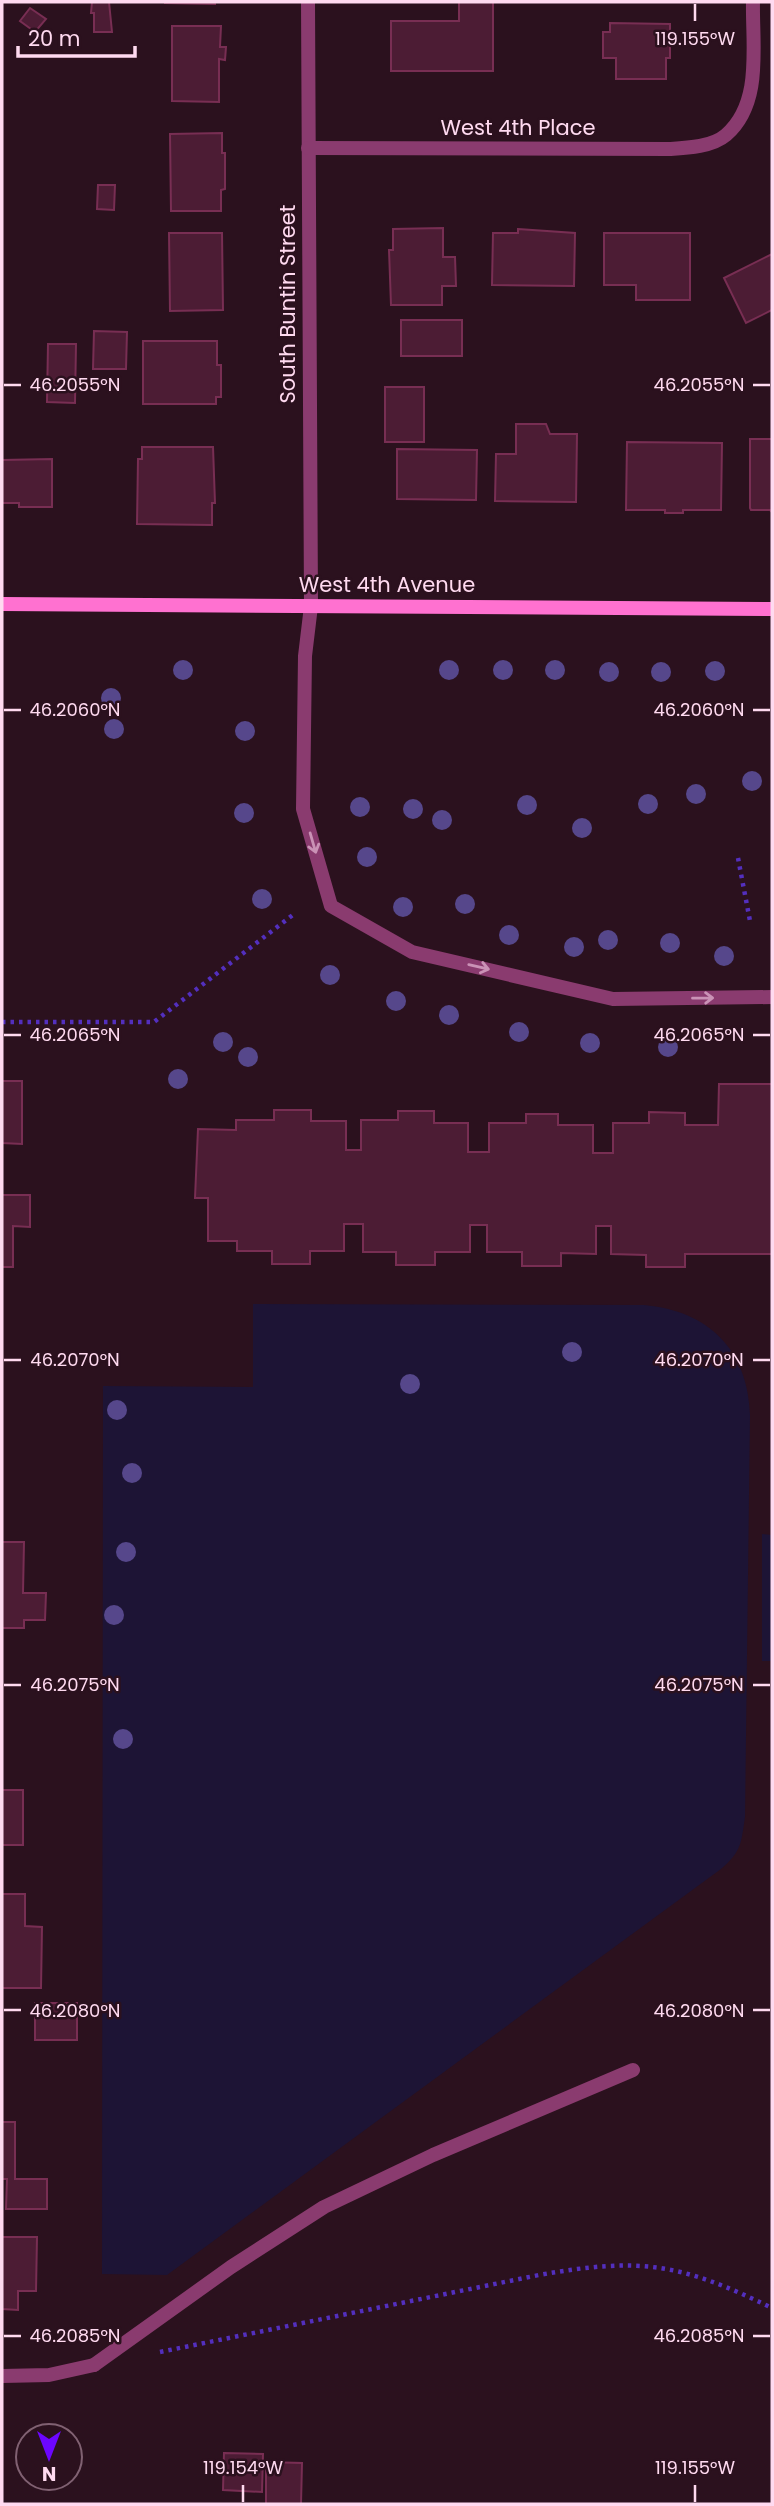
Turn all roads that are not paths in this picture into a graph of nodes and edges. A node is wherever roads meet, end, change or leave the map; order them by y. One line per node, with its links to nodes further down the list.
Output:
1 (308, 2): 3 (street, South Buntin Street)
2 (752, 2): 3 (street, West 4th Place)
3 (308, 148): 5 (street, South Buntin Street)
4 (2, 604): 5 (street, West 4th Avenue)
5 (311, 606): 6 (street, West 4th Avenue); 7 (street, South Buntin Street, one-way to 7)
6 (772, 609)
7 (772, 997)
8 (633, 2070): 9 (street)
9 (2, 2376)

